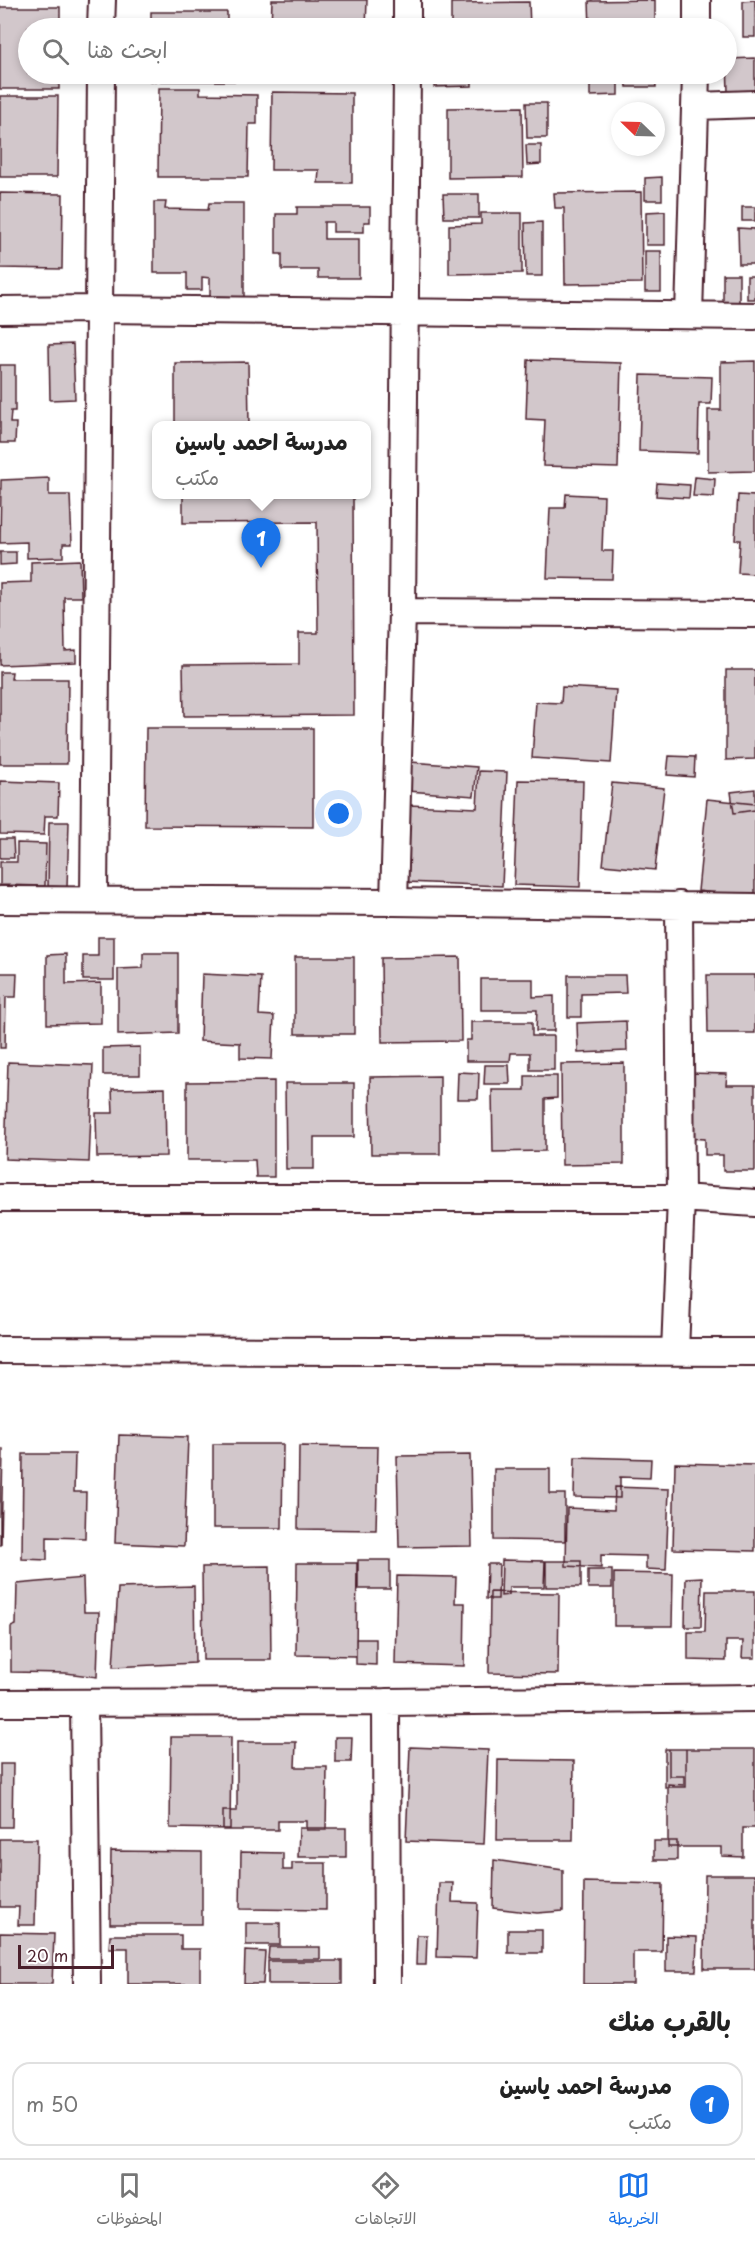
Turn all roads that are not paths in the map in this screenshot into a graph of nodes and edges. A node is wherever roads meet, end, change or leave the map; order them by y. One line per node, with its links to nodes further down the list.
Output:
1 (102, 0): 4 (street)
2 (407, 0): 5 (street)
3 (697, 0): 6 (street)
4 (101, 18)
5 (407, 18)
6 (697, 18)
7 (101, 84): 12 (street)
8 (407, 84): 14 (street)
9 (696, 84): 11 (street)
10 (755, 104): 11 (street)
11 (696, 106): 15 (street)
12 (99, 309): 13 (street); 14 (street); 19 (street)
13 (0, 310)
14 (405, 312): 15 (street); 17 (street)
15 (689, 315): 16 (street)
16 (755, 316)
17 (402, 612): 18 (street); 21 (street)
18 (755, 614)
19 (94, 899): 20 (street); 21 (street)
20 (0, 900)
21 (394, 902): 22 (street)
22 (679, 905): 23 (street); 25 (street)
23 (755, 908)
24 (0, 1198): 25 (street)
25 (681, 1198): 26 (street); 28 (street)
26 (755, 1203)
27 (0, 1350): 28 (street)
28 (675, 1352): 29 (street)
29 (755, 1352)
30 (755, 1698): 31 (street)
31 (386, 1702): 33 (street); 35 (street)
32 (0, 1703): 33 (street)
33 (84, 1703): 34 (street)
34 (87, 1984)
35 (387, 1984)

